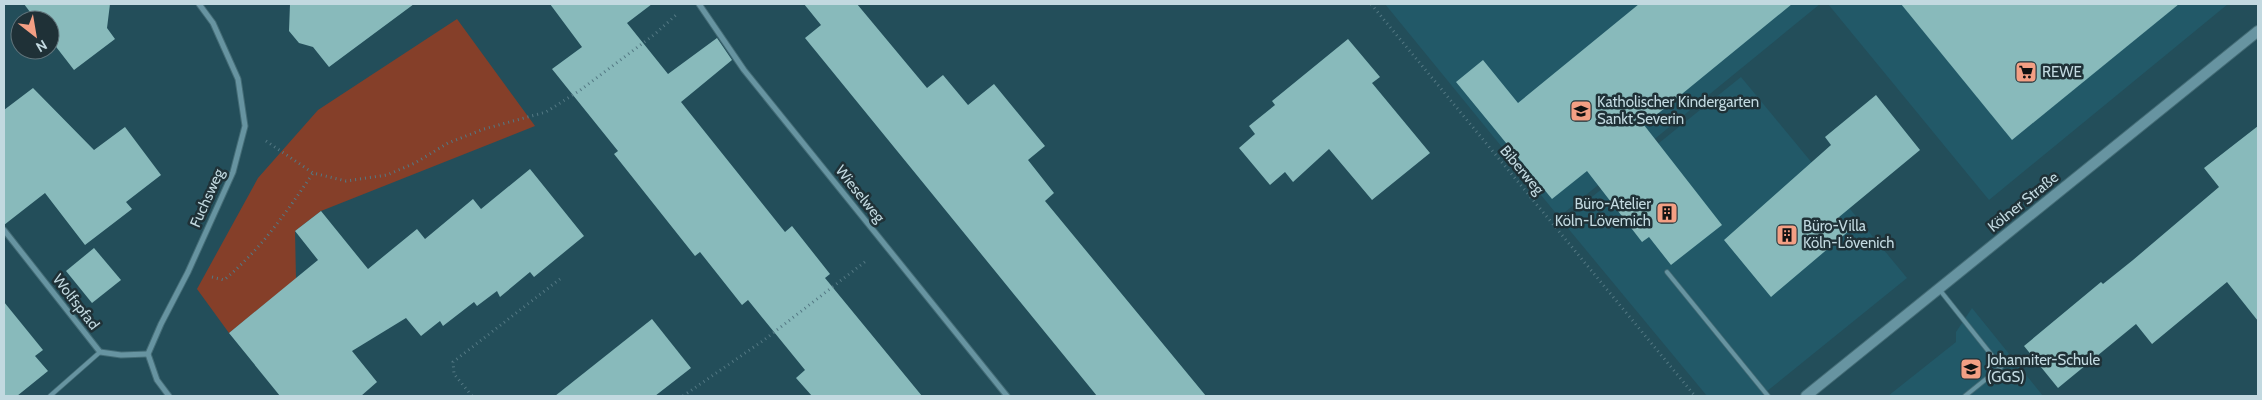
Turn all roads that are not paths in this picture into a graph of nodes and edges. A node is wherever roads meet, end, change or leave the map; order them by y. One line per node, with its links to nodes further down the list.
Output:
1 (199, 4): 8 (street, Fuchsweg)
2 (699, 4): 11 (street, Wieselweg)
3 (2258, 31): 6 (street, Kölner Straße)
4 (4, 230): 7 (street, Wolfspfad)
5 (1667, 272): 12 (lane)
6 (1939, 289): 13 (street, Kölner Straße); 14 (lane)
7 (100, 352): 8 (street, Wolfspfad); 9 (lane)
8 (148, 354): 10 (street)
9 (50, 396)
10 (169, 396)
11 (1007, 396)
12 (1768, 396)
13 (1806, 396)
14 (1965, 396)

